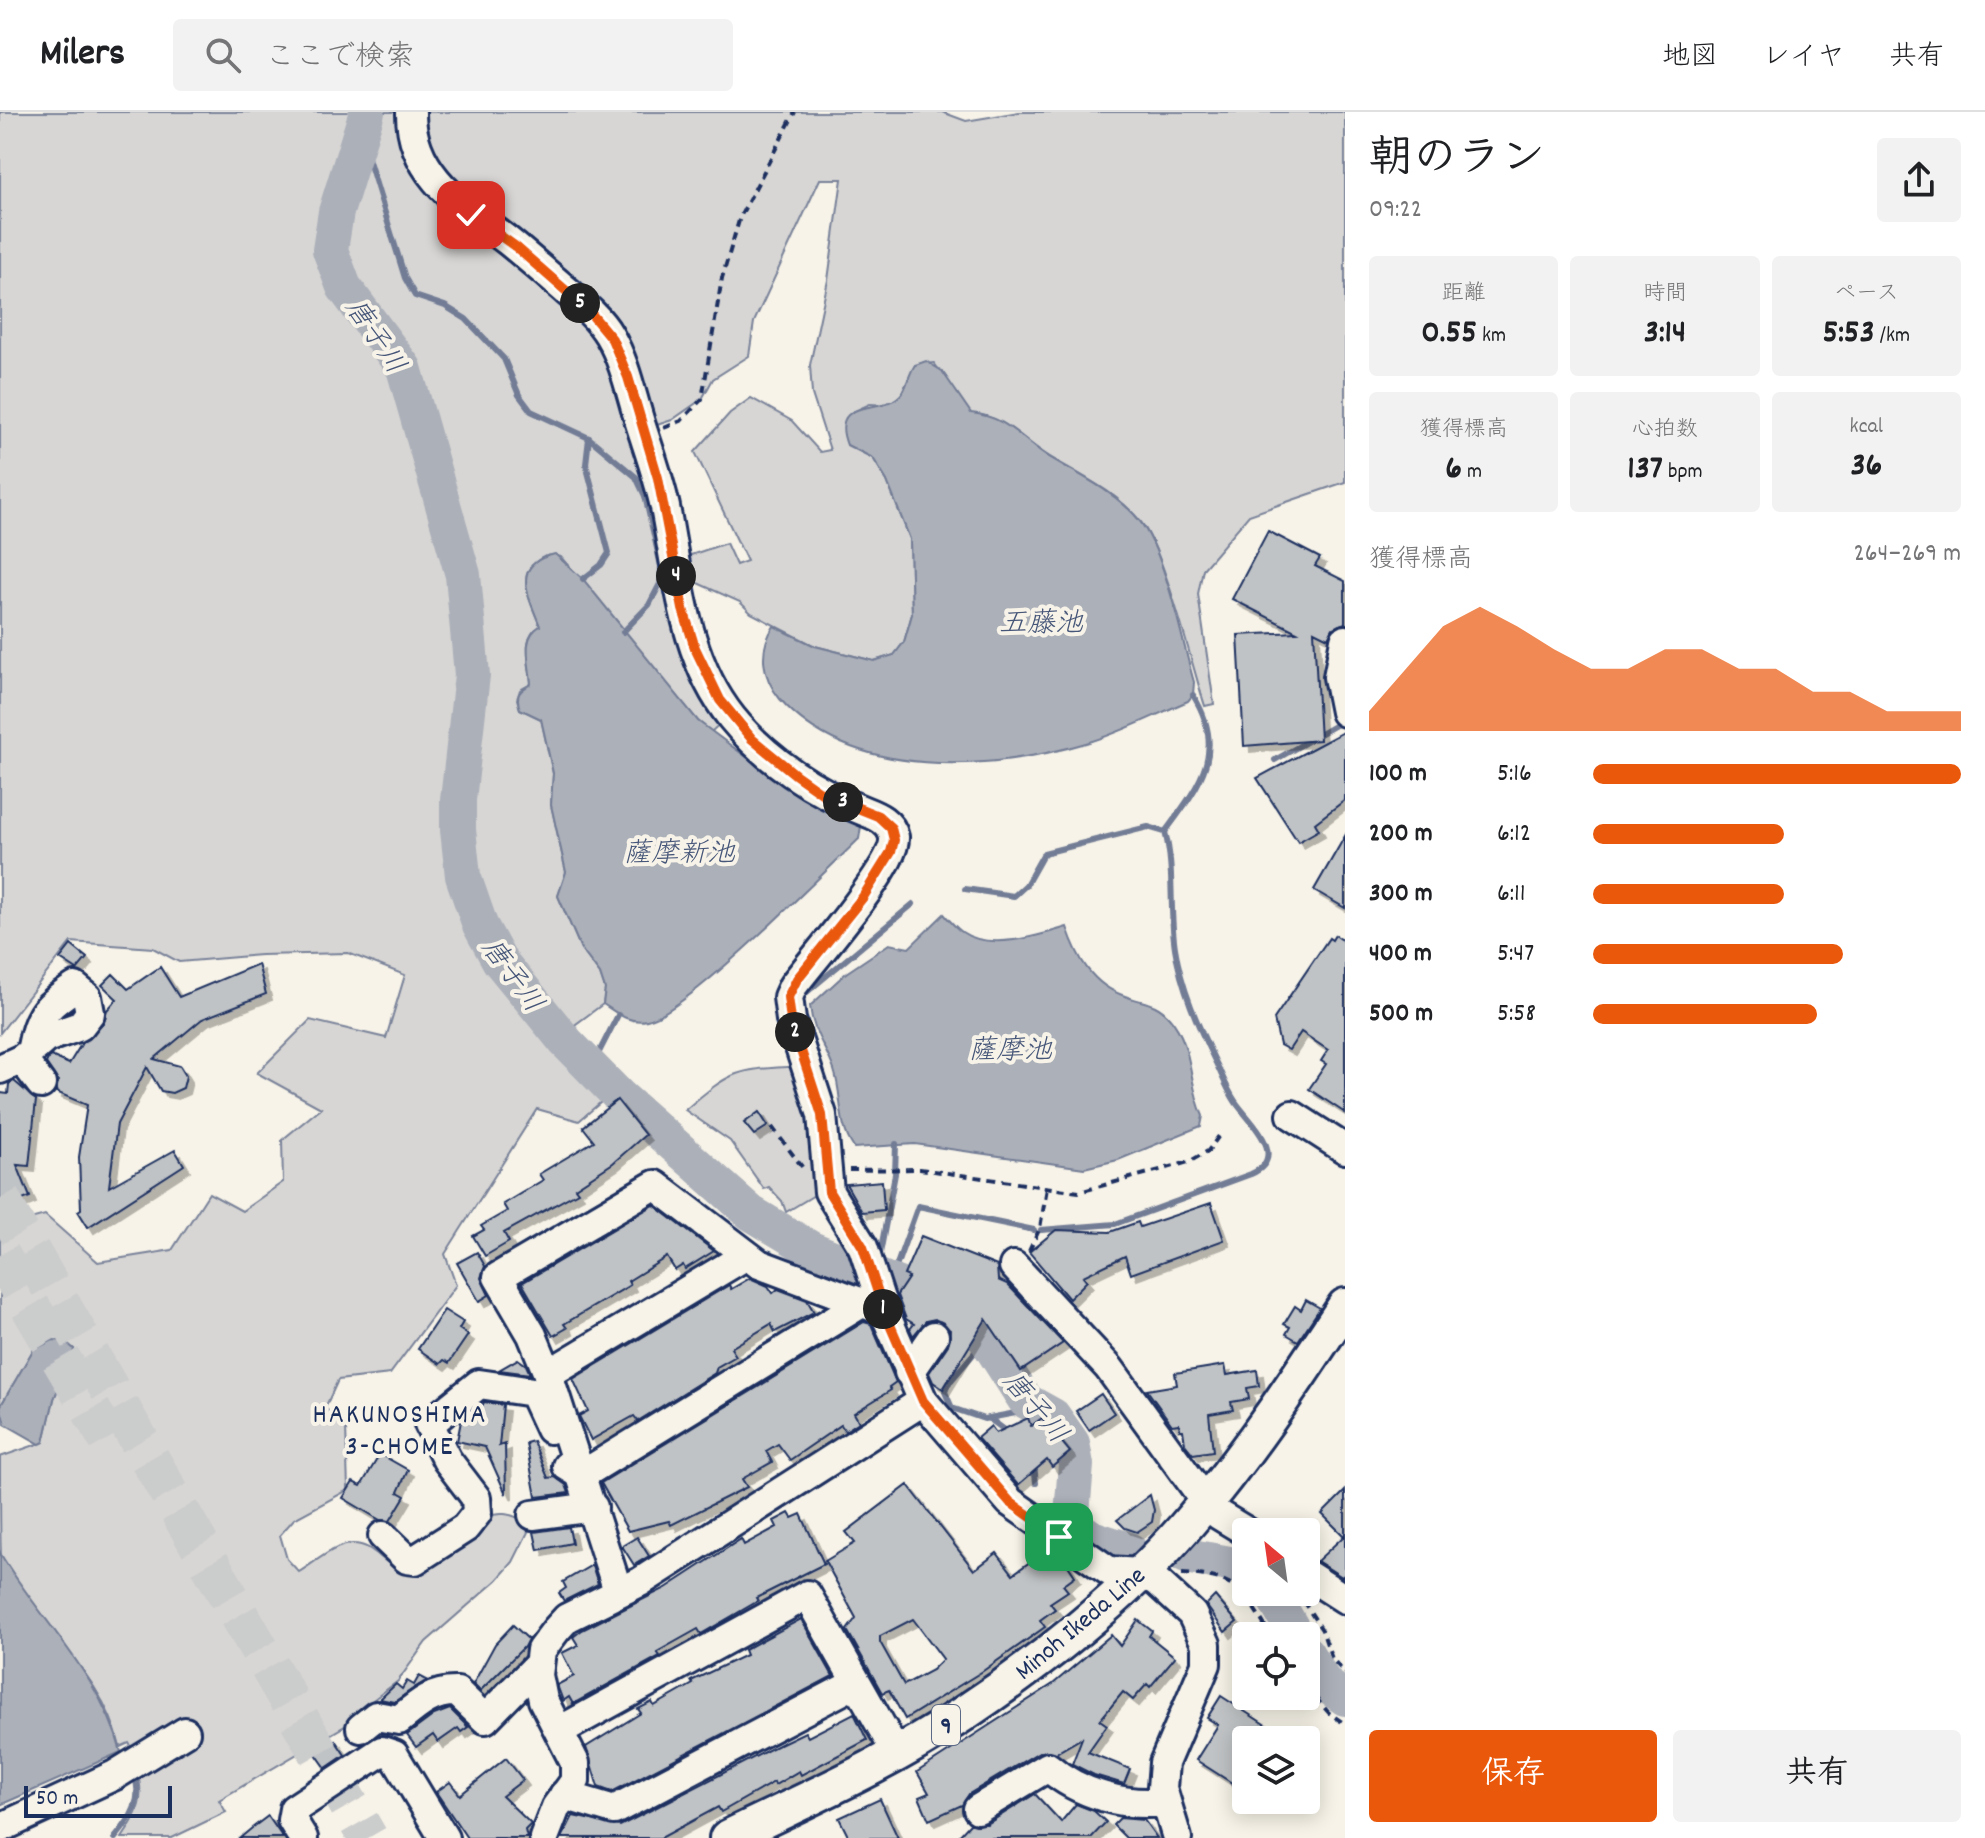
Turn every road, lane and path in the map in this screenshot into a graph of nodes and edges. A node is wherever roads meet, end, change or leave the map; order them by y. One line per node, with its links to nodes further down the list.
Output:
1 (411, 112): 3 (street)
2 (795, 112): 3 (path)
3 (645, 437): 11 (street)
4 (1345, 640): 5 (street)
5 (1345, 712)
6 (18, 1058): 7 (street)
7 (41, 1084)
8 (1291, 1115): 10 (street)
9 (1221, 1133): 12 (path)
10 (1345, 1149)
11 (830, 1170): 12 (path); 16 (street)
12 (1047, 1188): 13 (path)
13 (1040, 1228)
14 (745, 1256): 16 (street); 20 (street); 20 (street)
15 (1014, 1266): 23 (street)
16 (871, 1290): 19 (street); 22 (street)
17 (1345, 1306): 23 (main road, Minoh Ikeda Line / 9)
18 (934, 1336): 19 (street)
19 (909, 1372): 21 (street)
20 (548, 1374): 22 (street)
21 (923, 1401): 28 (street); 31 (street)
22 (582, 1475): 24 (street); 27 (street)
23 (1206, 1502): 26 (street); 28 (main road, Minoh Ikeda Line / 9)
24 (593, 1507): 25 (street); 31 (street)
25 (533, 1515)
26 (1232, 1523)
27 (383, 1536)
28 (1140, 1573): 43 (main road, Minoh Ikeda Line / 9); 45 (street)
29 (1178, 1574): 34 (path)
30 (1320, 1583): 32 (street)
31 (618, 1591): 35 (street)
32 (1345, 1599)
33 (1306, 1606): 36 (path)
34 (1261, 1622)
35 (539, 1664): 40 (street); 41 (street)
36 (1345, 1673)
37 (856, 1683): 41 (street); 43 (street); 44 (street)
38 (1320, 1703): 39 (path)
39 (1345, 1724)
40 (361, 1728)
41 (561, 1730): 44 (street)
42 (185, 1732): 47 (street)
43 (897, 1754): 51 (main road, Minoh Ikeda Line / 9)
44 (563, 1797): 50 (street)
45 (1165, 1802): 46 (street); 52 (street)
46 (978, 1809)
47 (0, 1828)
48 (301, 1837): 49 (street)
49 (444, 1838)
50 (544, 1838)
51 (727, 1838)
52 (1177, 1838)

